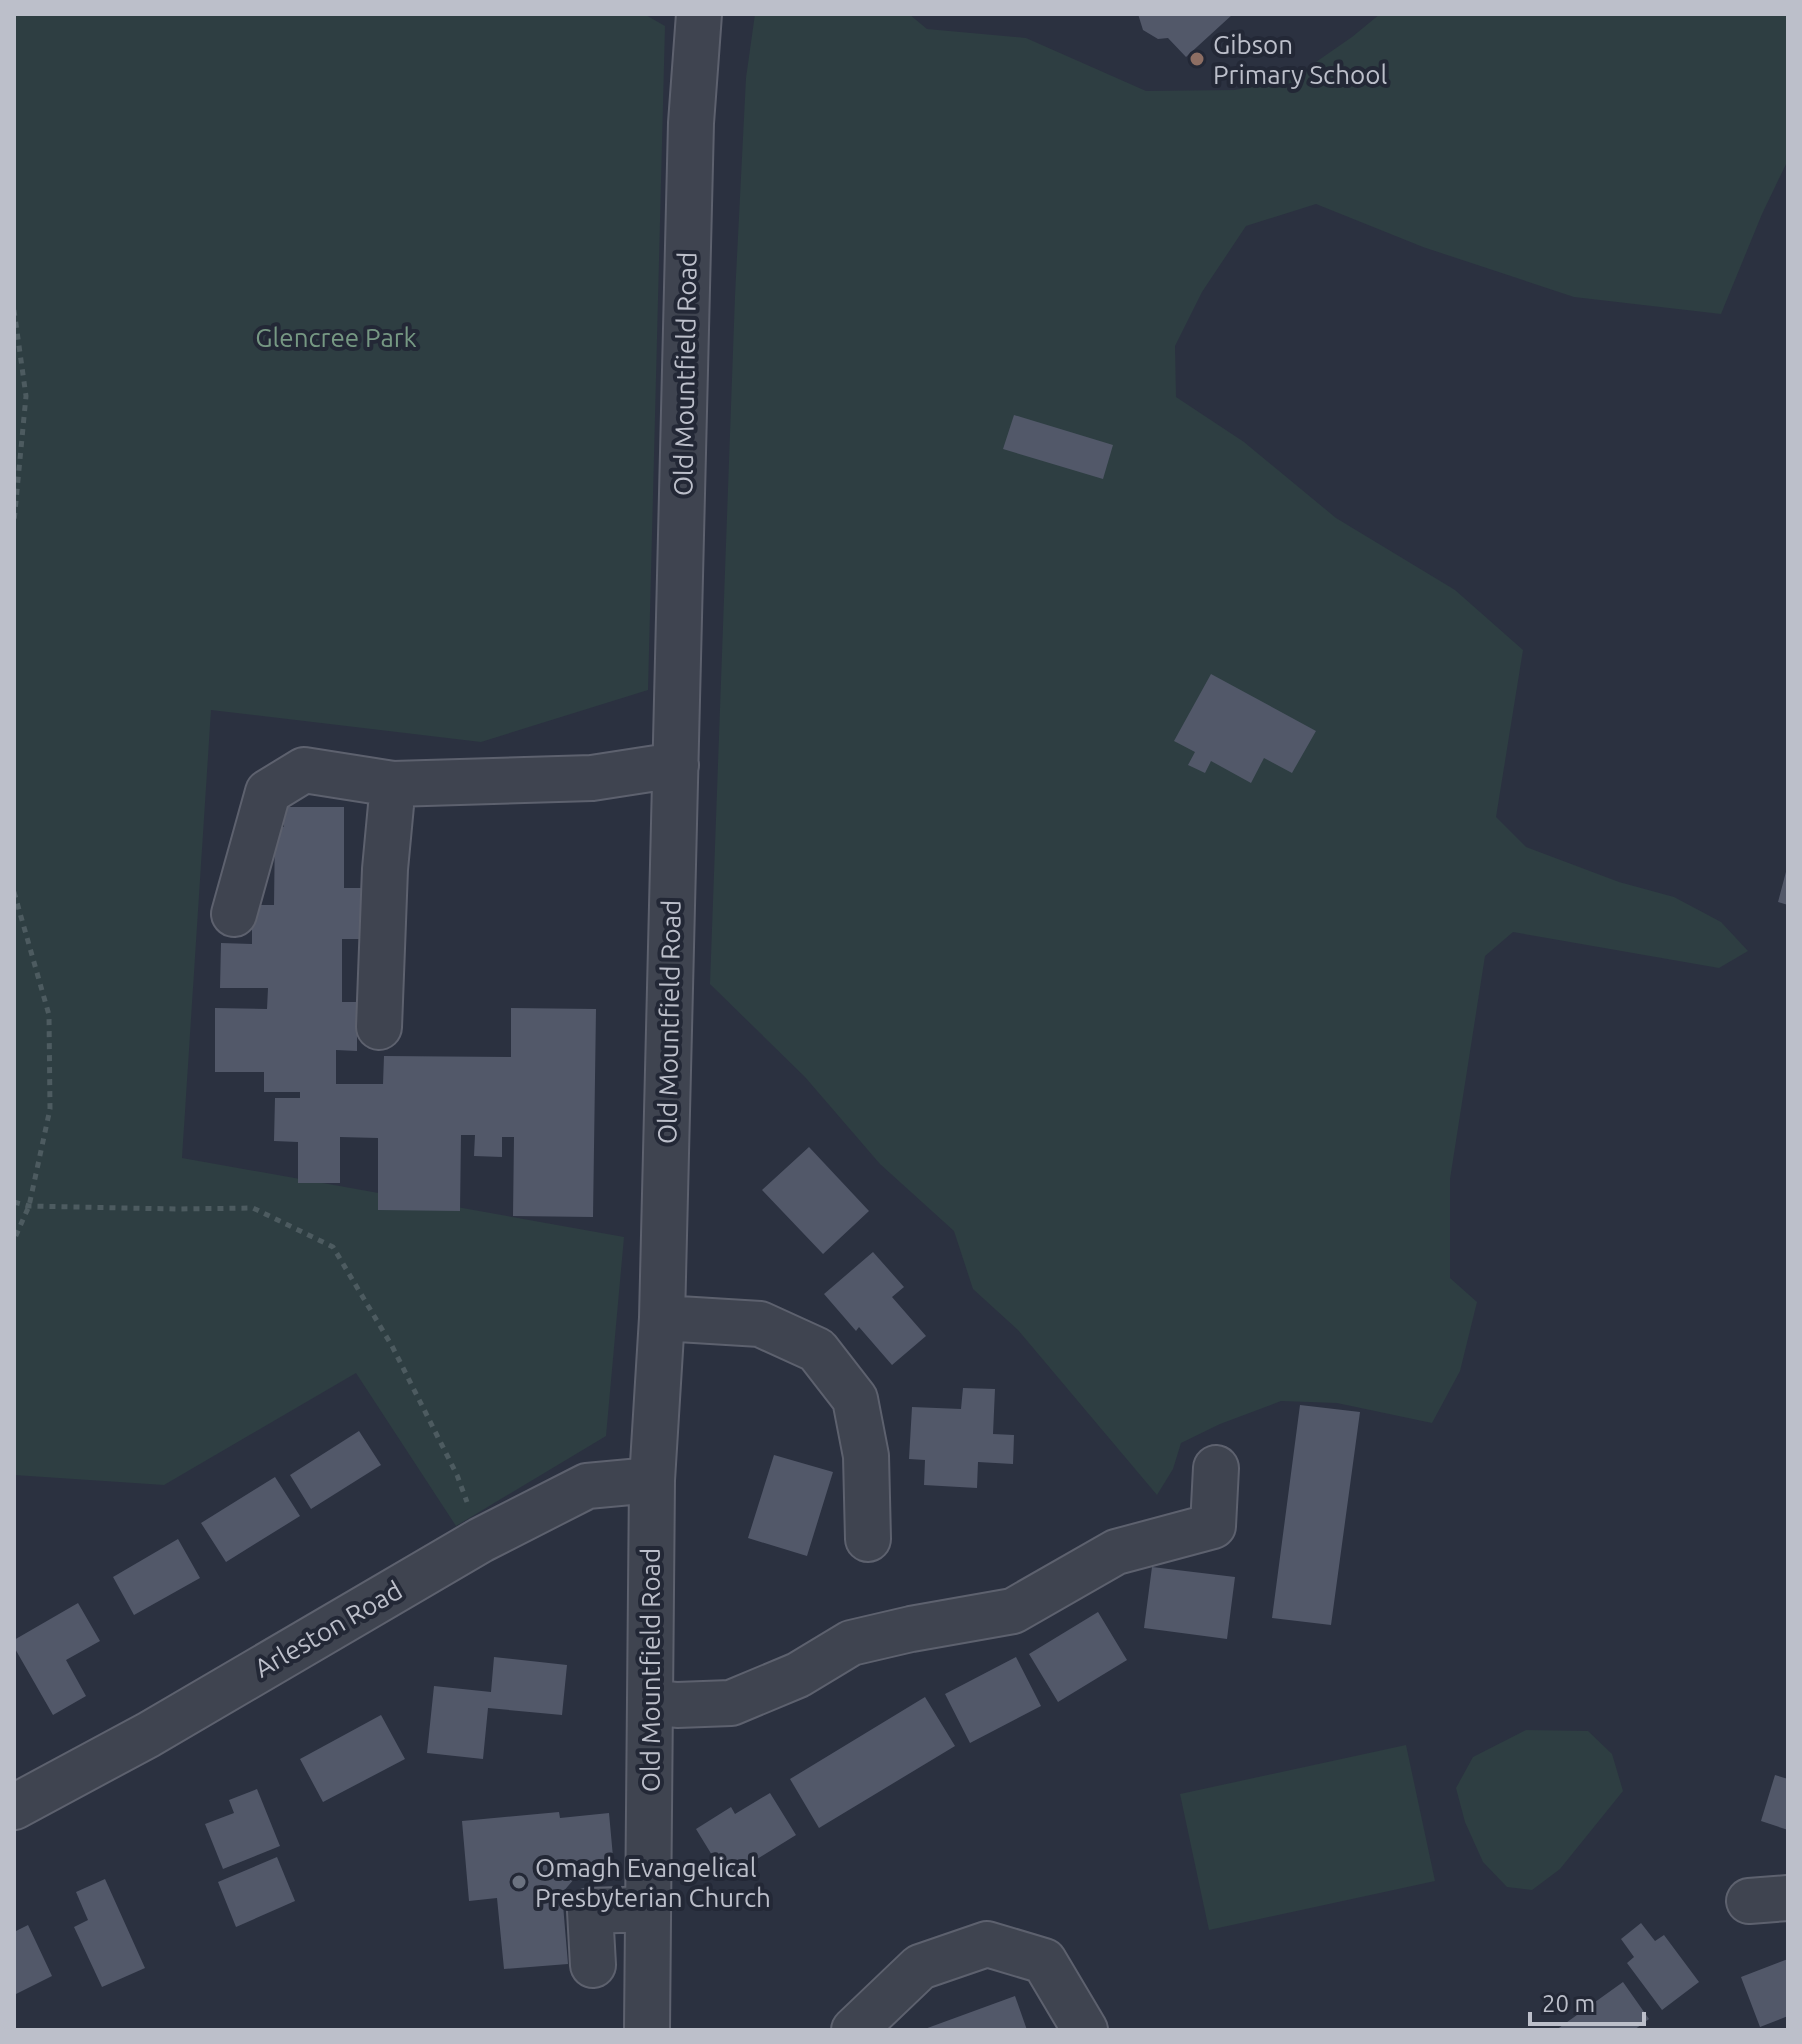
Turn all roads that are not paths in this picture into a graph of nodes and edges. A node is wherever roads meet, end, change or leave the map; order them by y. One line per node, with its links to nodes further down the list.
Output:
1 (699, 14): 2 (street, Old Mountfield Road)
2 (676, 765): 3 (street); 6 (street, Old Mountfield Road)
3 (393, 784): 4 (street); 5 (street)
4 (234, 914)
5 (379, 1027)
6 (662, 1318): 8 (street, Old Mountfield Road); 9 (street)
7 (1216, 1468): 10 (street)
8 (652, 1480): 10 (street, Old Mountfield Road); 11 (street, Arleston Road)
9 (868, 1539)
10 (651, 1702): 12 (street, Old Mountfield Road)
11 (14, 1807)
12 (648, 1909): 13 (street); 14 (street, Old Mountfield Road)
13 (593, 1965)
14 (647, 2030)
15 (854, 2030): 16 (street)
16 (1085, 2030)

